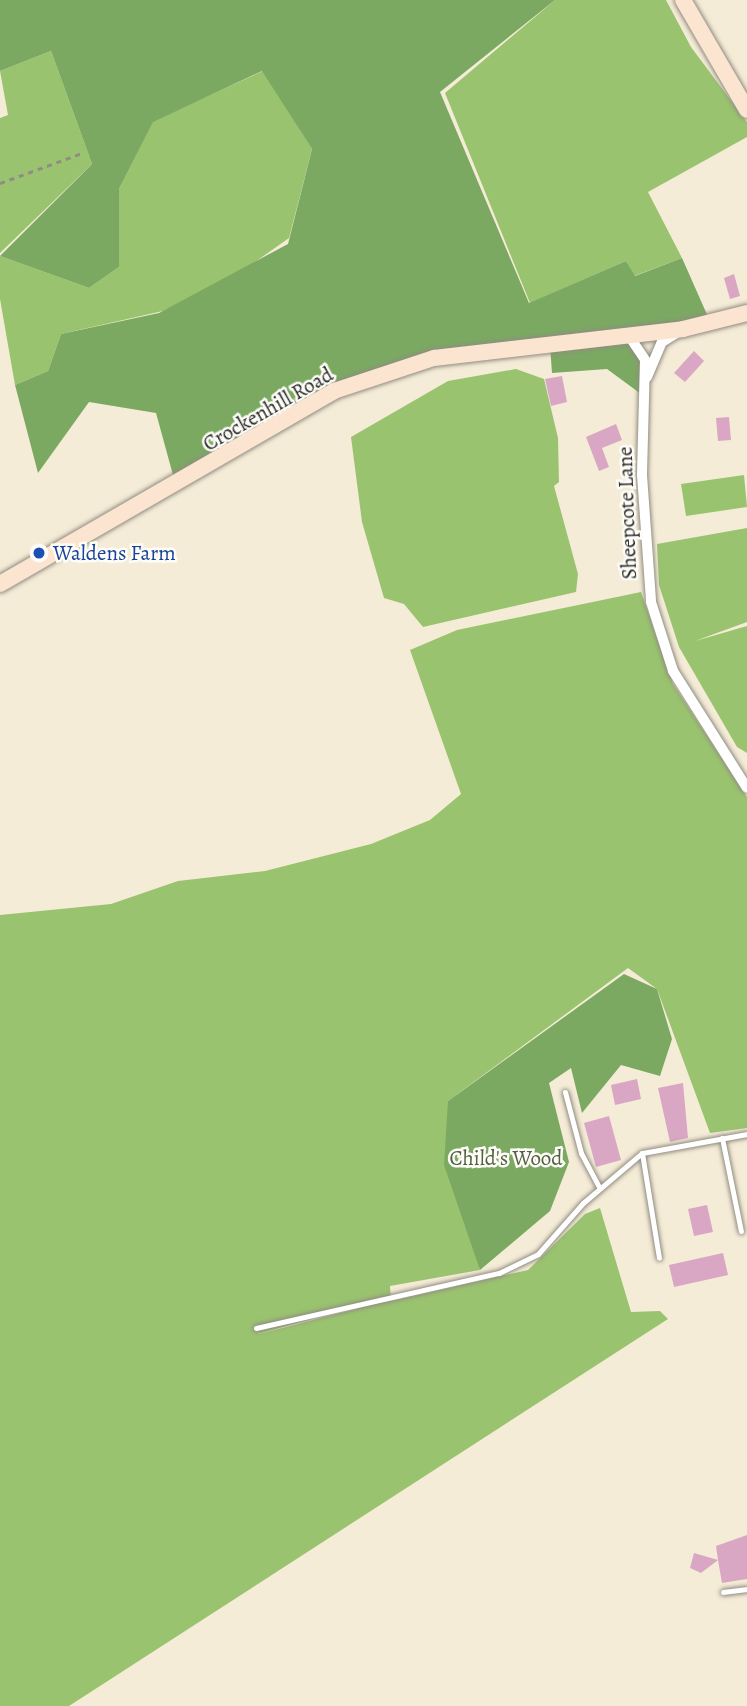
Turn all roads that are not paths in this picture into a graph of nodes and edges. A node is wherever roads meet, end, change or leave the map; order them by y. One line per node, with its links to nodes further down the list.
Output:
1 (682, 0): 2 (main road)
2 (747, 110)
3 (747, 313): 4 (main road, Crockenhill Road)
4 (683, 329): 5 (main road, Crockenhill Road); 6 (street, Sheepcote Lane)
5 (627, 333): 6 (street, Sheepcote Lane); 7 (main road, Crockenhill Road)
6 (646, 380): 8 (street, Sheepcote Lane)
7 (0, 584)
8 (747, 788)
9 (565, 1092): 13 (lane)
10 (747, 1134): 11 (lane)
11 (722, 1138): 12 (lane); 14 (lane)
12 (642, 1153): 13 (lane); 15 (lane)
13 (600, 1188): 16 (lane)
14 (741, 1231)
15 (659, 1258)
16 (256, 1328)
17 (747, 1589): 18 (lane)
18 (723, 1592)

